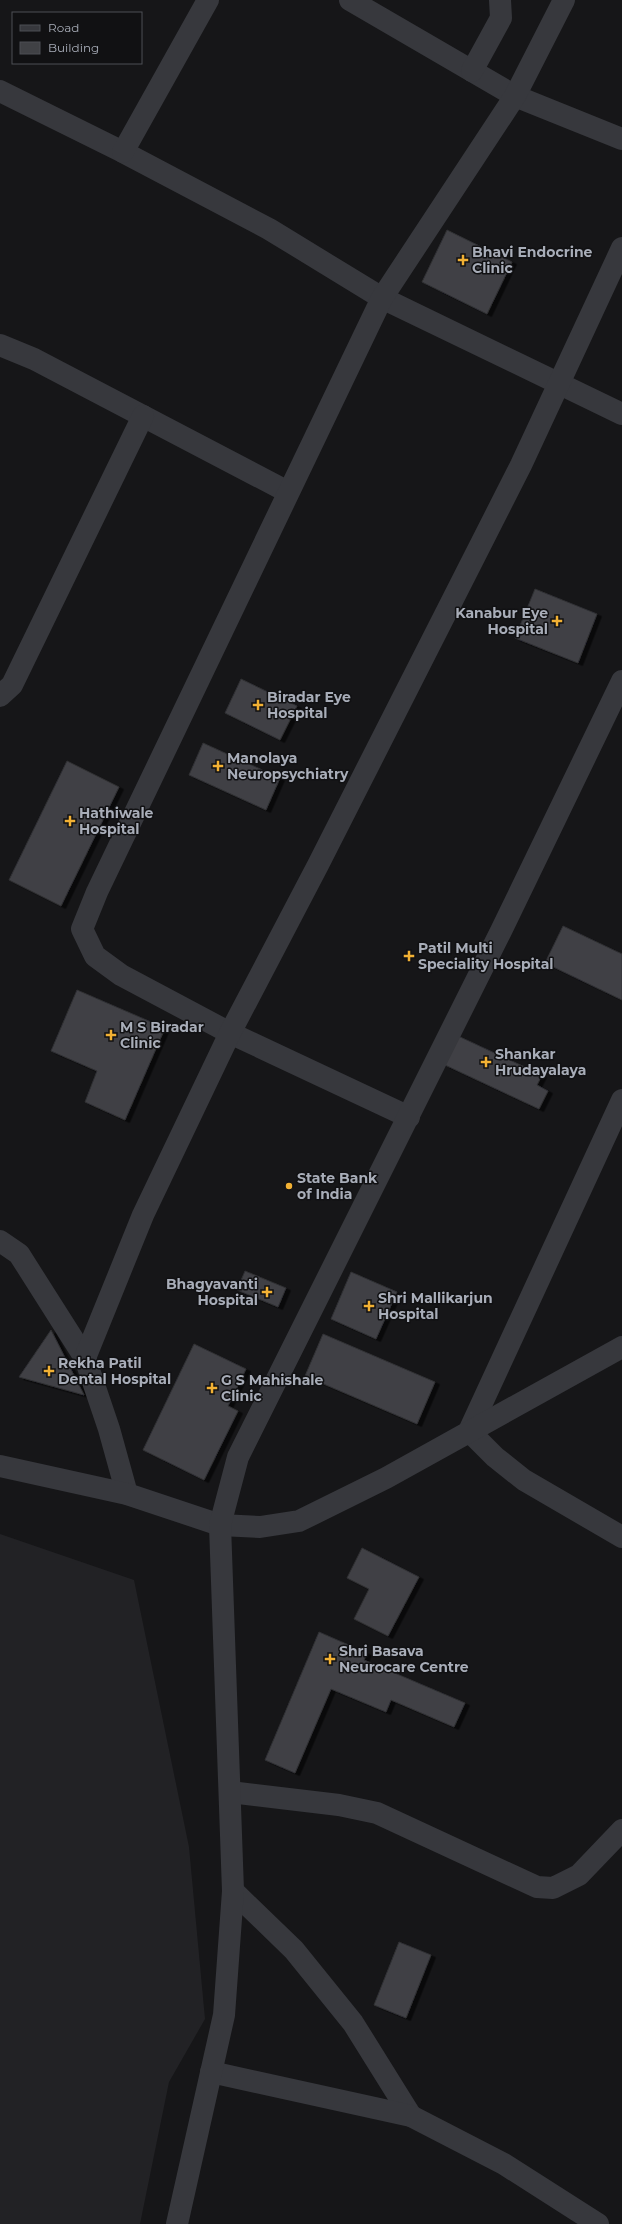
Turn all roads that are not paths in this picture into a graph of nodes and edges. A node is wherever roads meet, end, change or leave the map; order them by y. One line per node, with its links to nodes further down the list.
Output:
1 (208, 0): 9 (street)
2 (350, 0): 5 (street)
3 (500, 0): 5 (street)
4 (564, 0): 7 (street)
5 (472, 71): 7 (street)
6 (0, 91): 9 (street)
7 (515, 96): 8 (street); 11 (street)
8 (622, 139)
9 (123, 152): 11 (street)
10 (622, 248): 13 (street)
11 (382, 298): 13 (street); 16 (street)
12 (0, 345): 15 (street)
13 (558, 385): 14 (street); 19 (street)
14 (622, 414)
15 (143, 416): 16 (street); 18 (street)
16 (288, 492): 19 (street)
17 (622, 681): 21 (street)
18 (0, 696)
19 (230, 1033): 21 (street); 24 (street)
20 (622, 1100): 25 (street)
21 (409, 1116): 28 (street)
22 (0, 1241): 24 (street)
23 (622, 1347): 25 (street)
24 (85, 1358): 27 (street)
25 (469, 1431): 28 (street); 29 (street)
26 (0, 1466): 27 (street)
27 (127, 1494): 28 (street)
28 (220, 1525): 30 (street)
29 (622, 1537)
30 (230, 1792): 31 (street); 32 (street)
31 (622, 1830)
32 (233, 1891): 33 (street); 34 (street)
33 (211, 2072): 34 (street); 35 (street)
34 (411, 2116): 36 (street)
35 (177, 2224)
36 (598, 2224)

